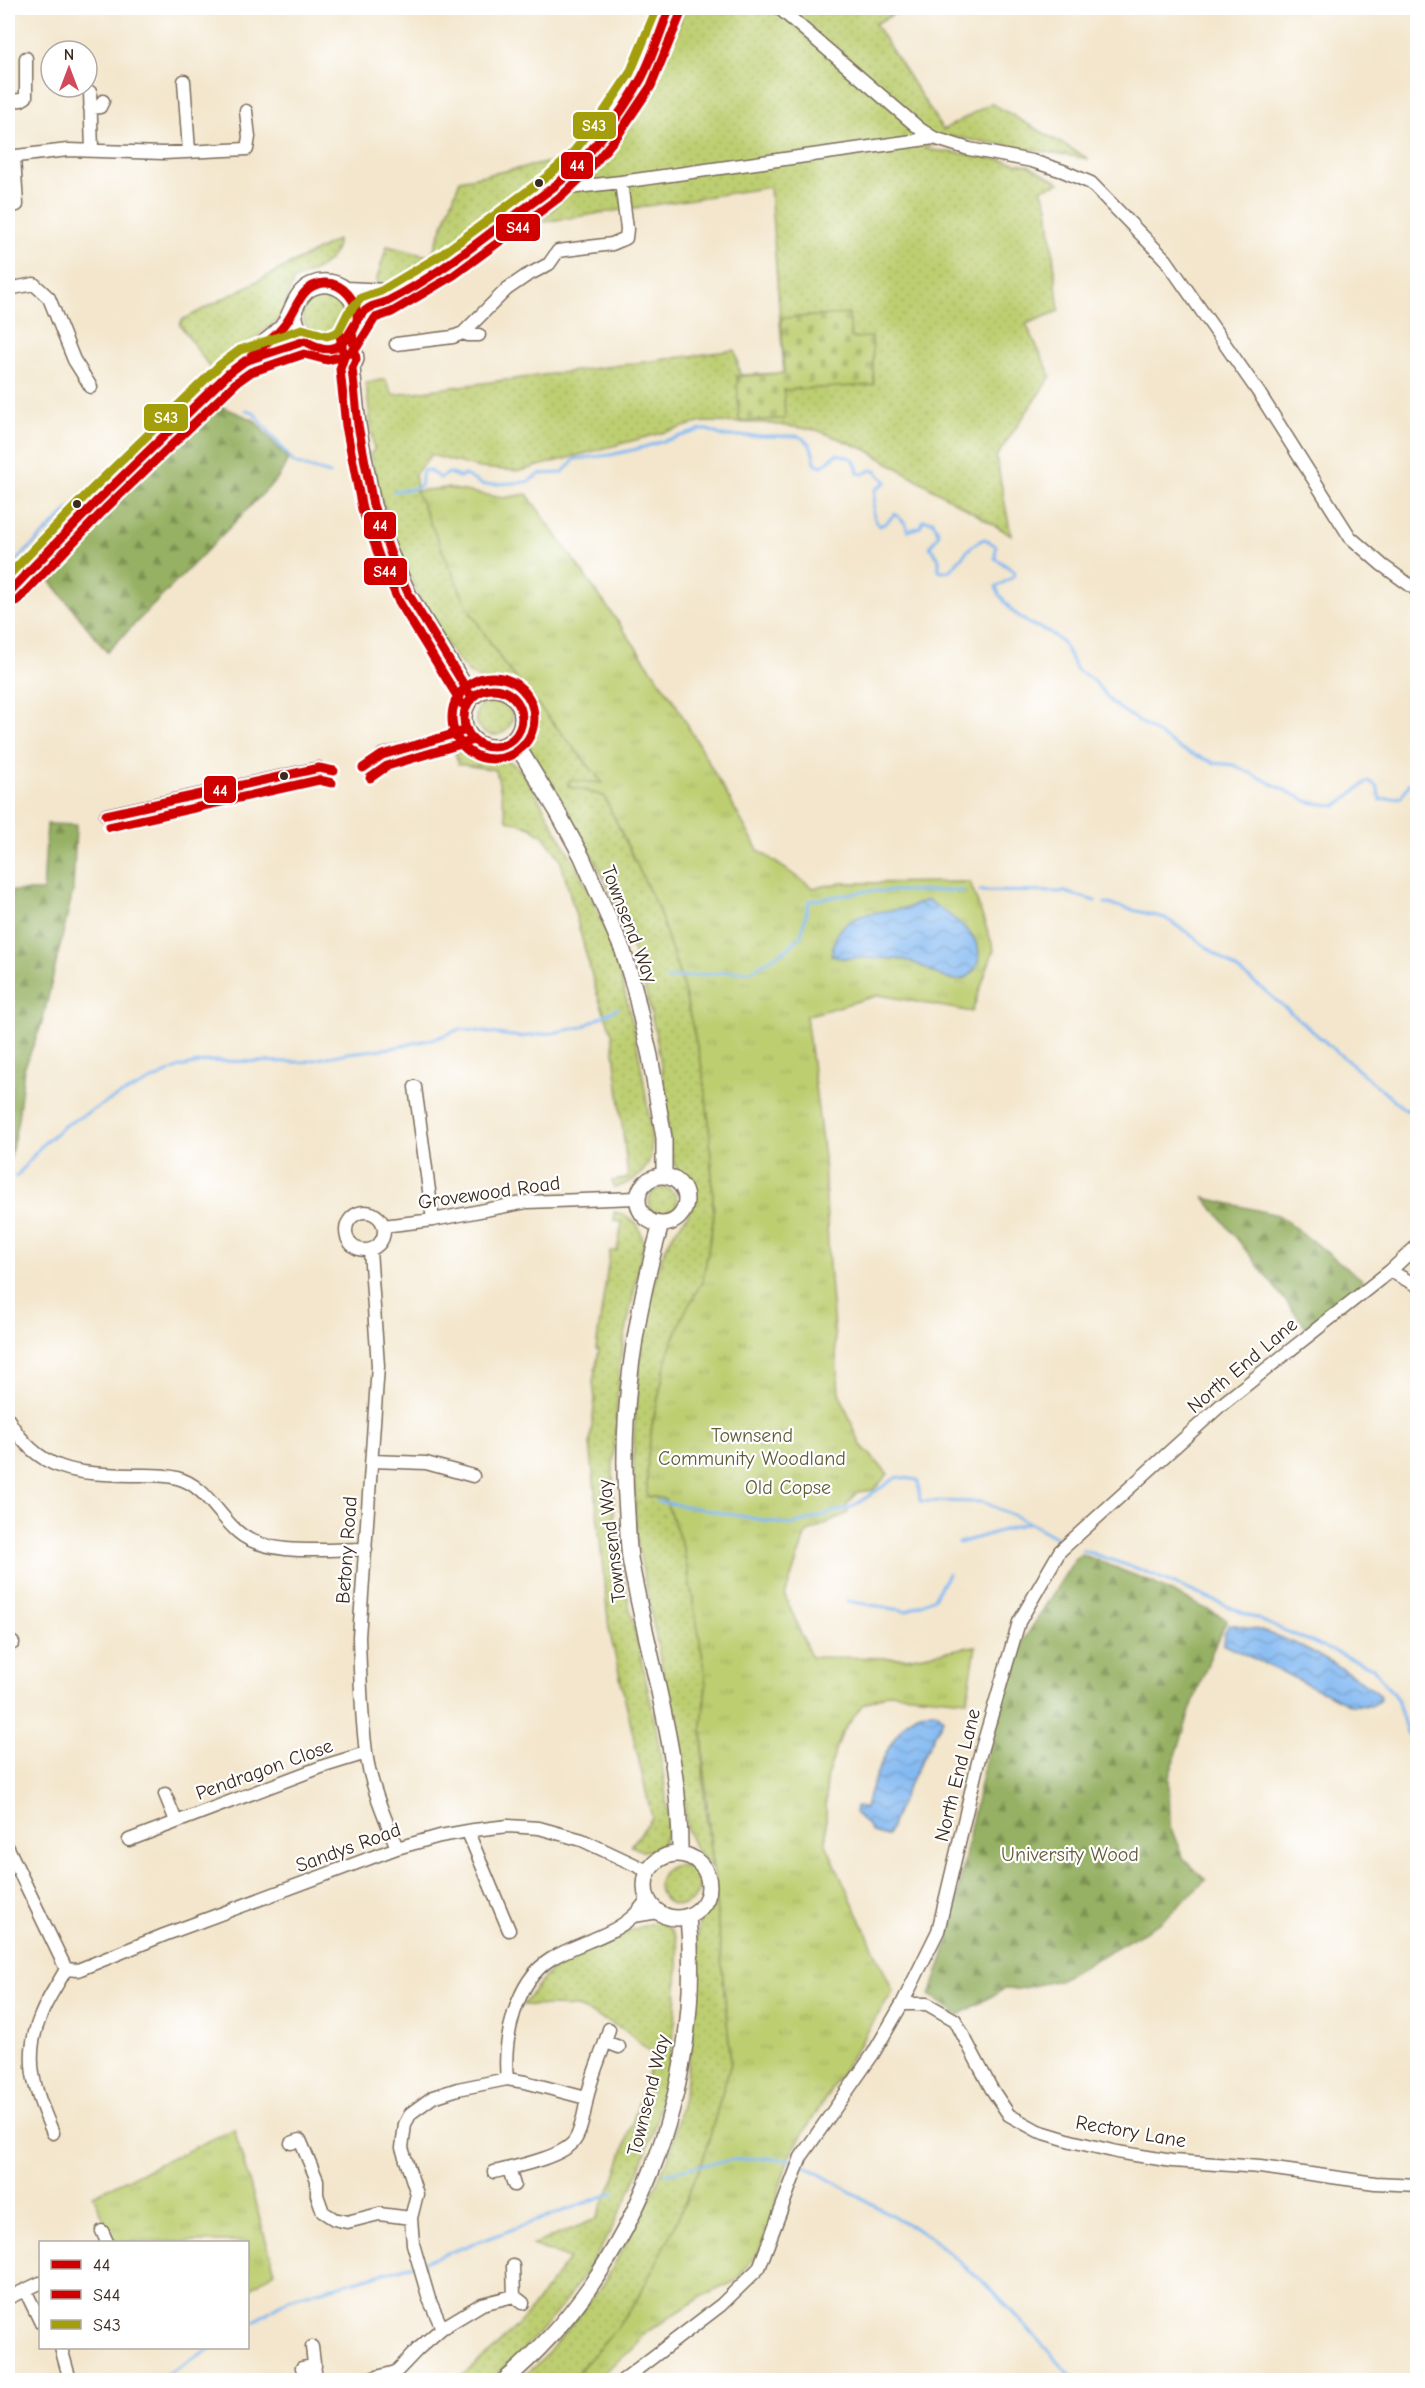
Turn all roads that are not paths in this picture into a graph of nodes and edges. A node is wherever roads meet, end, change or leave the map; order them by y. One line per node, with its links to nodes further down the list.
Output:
1 (670, 8): 15 (highway)
2 (779, 8): 10 (street)
3 (26, 58): 6 (street)
4 (184, 81): 12 (street)
5 (90, 99): 8 (street)
6 (8, 101)
7 (103, 101): 8 (street)
8 (90, 108): 11 (street)
9 (246, 111): 12 (street)
10 (934, 138): 14 (street); 30 (street)
11 (92, 149): 12 (street); 13 (street)
12 (189, 151)
13 (11, 157): 16 (street)
14 (621, 182): 15 (street); 22 (street)
15 (556, 185): 18 (highway)
16 (8, 206)
17 (8, 289): 29 (street)
18 (403, 290): 19 (highway); 21 (highway)
19 (346, 291): 20 (highway); 21 (highway)
20 (293, 313): 24 (highway); 27 (highway)
21 (355, 326): 26 (highway); 28 (main road)
22 (463, 333): 23 (street); 25 (street)
23 (479, 335)
24 (305, 341): 26 (highway); 27 (highway)
25 (396, 344)
26 (333, 347): 28 (main road)
27 (245, 361): 31 (highway)
28 (352, 368): 32 (main road)
29 (91, 387)
30 (1418, 591)
31 (8, 593)
32 (472, 698): 33 (main road); 34 (main road)
33 (467, 730): 34 (main road); 35 (street)
34 (513, 740): 39 (main road, Townsend Way)
35 (382, 754)
36 (319, 768): 37 (street)
37 (105, 815)
38 (415, 1087): 41 (street)
39 (664, 1176): 40 (main road); 42 (main road)
40 (637, 1198): 41 (street, Grovewood Road); 42 (main road)
41 (433, 1220): 43 (street, Grovewood Road)
42 (661, 1224): 59 (main road, Townsend Way)
43 (383, 1226): 45 (street); 45 (street)
44 (1418, 1245): 46 (street, North End Lane)
45 (370, 1250): 49 (street, Betony Road)
46 (1390, 1271): 47 (street); 67 (street, North End Lane)
47 (1418, 1286)
48 (8, 1419): 51 (street)
49 (372, 1461): 50 (street); 51 (street, Betony Road)
50 (473, 1476)
51 (366, 1549): 52 (street, Betony Road)
52 (366, 1754): 54 (street, Pendragon Close); 58 (street, Betony Road)
53 (165, 1794): 54 (street, Pendragon Close)
54 (176, 1821): 56 (street, Pendragon Close)
55 (474, 1830): 58 (street, Sandys Road); 60 (street, Sandys Road); 65 (street)
56 (129, 1840)
57 (8, 1848): 66 (street)
58 (397, 1848): 66 (street, Sandys Road)
59 (680, 1854): 60 (main road); 64 (main road)
60 (648, 1871): 61 (main road)
61 (647, 1900): 62 (main road); 63 (street)
62 (658, 1912): 63 (street); 64 (main road)
63 (634, 1916): 73 (street)
64 (688, 1917): 93 (main road, Townsend Way)
65 (509, 1930)
66 (66, 1970): 75 (street)
67 (912, 1983): 68 (street, North End Lane); 69 (street)
68 (902, 2004): 69 (street, Rectory Lane); 94 (street, North End Lane)
69 (927, 2004): 80 (street, Rectory Lane)
70 (609, 2029): 71 (street)
71 (606, 2042): 72 (street); 74 (street)
72 (619, 2046)
73 (507, 2079): 74 (street); 81 (street)
74 (586, 2098): 77 (street)
75 (53, 2133)
76 (300, 2140): 81 (street)
77 (509, 2169): 78 (street); 79 (street)
78 (494, 2172)
79 (514, 2185)
80 (1418, 2185)
81 (411, 2218): 87 (street)
82 (513, 2266): 87 (street)
83 (39, 2284): 84 (street)
84 (26, 2292): 85 (street); 86 (street)
85 (8, 2298)
86 (39, 2318)
87 (442, 2328): 92 (street)
88 (312, 2347): 91 (street)
89 (61, 2349): 90 (street)
90 (70, 2380)
91 (316, 2380)
92 (366, 2380)
93 (506, 2380)
94 (623, 2380)

